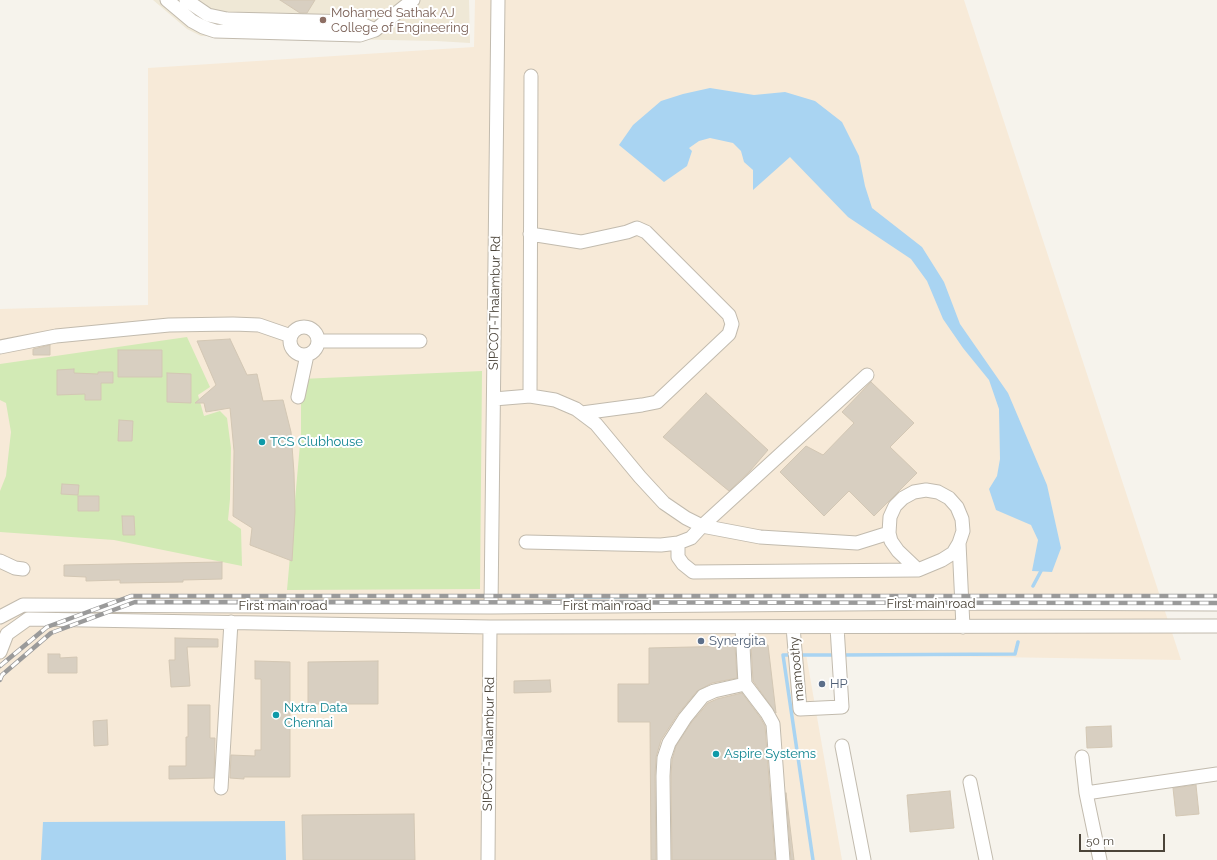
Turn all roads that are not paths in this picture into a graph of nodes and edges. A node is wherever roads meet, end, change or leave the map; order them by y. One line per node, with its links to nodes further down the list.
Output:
1 (167, 0): 5 (street)
2 (186, 0): 5 (street)
3 (414, 0): 5 (street)
4 (498, 0): 16 (street, SIPCOT-Thalambur Rd)
5 (375, 30)
6 (531, 76): 7 (street)
7 (530, 234): 14 (street); 17 (street)
8 (291, 336): 9 (street); 11 (street); 12 (street)
9 (319, 341): 10 (street); 12 (street)
10 (420, 341)
11 (0, 347)
12 (307, 355): 15 (street)
13 (867, 375): 18 (street)
14 (530, 396): 16 (street); 17 (street)
15 (298, 397)
16 (494, 399): 28 (street, SIPCOT-Thalambur Rd)
17 (582, 413): 18 (street)
18 (702, 526): 19 (street); 21 (street)
19 (889, 533): 22 (street); 25 (street)
20 (526, 542): 21 (street)
21 (678, 543): 25 (street)
22 (960, 543): 25 (street); 26 (street)
23 (0, 561): 24 (street)
24 (23, 569)
25 (918, 570)
26 (962, 604): 27 (street, First main road); 28 (street, First main road); 31 (street)
27 (1217, 604)
28 (491, 606): 29 (street, First main road)
29 (0, 616): 36 (street)
30 (231, 622): 36 (street); 37 (street); 44 (street)
31 (963, 626): 32 (street); 35 (street)
32 (1217, 626)
33 (742, 627): 34 (street); 37 (street); 39 (street)
34 (793, 627): 35 (street); 35 (street, mamoothy)
35 (837, 627)
36 (16, 628): 38 (street)
37 (490, 628): 46 (street, SIPCOT-Thalambur Rd)
38 (1, 647)
39 (745, 684): 47 (street); 48 (street)
40 (842, 746): 49 (street)
41 (1082, 757): 45 (street)
42 (1217, 774): 45 (street)
43 (970, 782): 50 (street)
44 (221, 788)
45 (1086, 793): 51 (street)
46 (488, 860)
47 (664, 860)
48 (783, 860)
49 (864, 860)
50 (986, 860)
51 (1100, 860)

